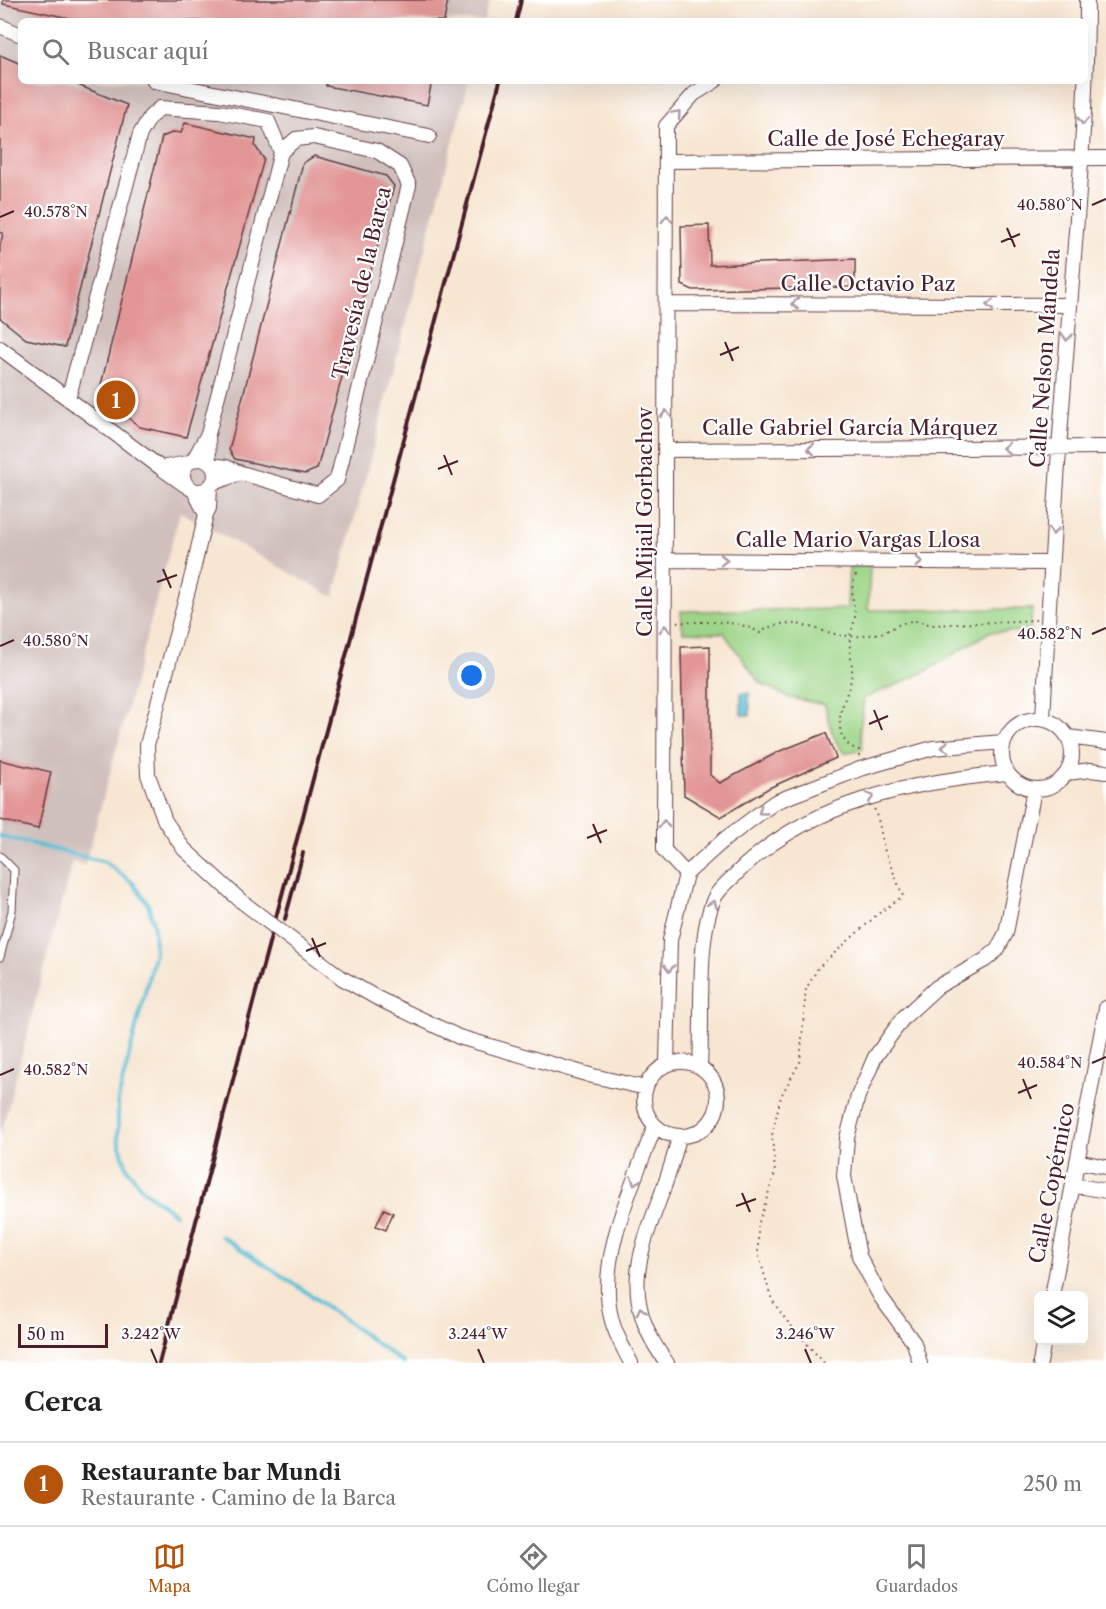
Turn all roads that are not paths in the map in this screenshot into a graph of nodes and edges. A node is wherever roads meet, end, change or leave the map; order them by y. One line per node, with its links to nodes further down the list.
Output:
1 (1087, 0): 2 (street, Calle Nelson Mandela)
2 (1087, 18)
3 (0, 26): 4 (street)
4 (18, 34)
5 (169, 84): 8 (street)
6 (710, 84): 12 (street, Calle Mijail Gorbachov, one-way to 6)
7 (1084, 84): 11 (street, Calle Nelson Mandela, one-way to 11)
8 (429, 136)
9 (281, 152): 16 (street); 17 (street); 24 (street, Travesía de la Barca)
10 (1106, 158): 11 (street, Calle de José Echegaray)
11 (1081, 159): 12 (street, Calle de José Echegaray); 14 (street, Calle Nelson Mandela)
12 (667, 161): 13 (street, Calle Mijail Gorbachov, one-way to 12)
13 (666, 304): 14 (street, Calle Octavio Paz, one-way to 13); 20 (street, Calle Mijail Gorbachov, one-way to 13)
14 (1070, 305): 19 (street, Calle Nelson Mandela, one-way to 19)
15 (0, 348): 16 (street)
16 (68, 399): 23 (street)
17 (208, 434): 21 (street); 22 (street)
18 (1106, 447): 19 (street, Calle Gabriel García Márquez)
19 (1059, 448): 20 (street, Calle Gabriel García Márquez, one-way to 20); 29 (street, Calle Nelson Mandela, one-way to 29)
20 (666, 450): 28 (street, Calle Mijail Gorbachov)
21 (191, 461): 22 (street); 23 (street); 26 (street)
22 (210, 463): 24 (street); 25 (street)
23 (161, 468): 26 (street)
24 (241, 473): 25 (street)
25 (212, 485): 26 (street); 27 (street)
26 (190, 488): 27 (street)
27 (206, 514): 44 (street, bridge)
28 (666, 560): 29 (street, Calle Mario Vargas Llosa, one-way to 29); 39 (street, Calle Mijail Gorbachov, one-way to 28)
29 (1051, 563): 30 (street, Calle Nelson Mandela)
30 (1043, 719): 31 (street); 32 (street)
31 (1068, 737): 33 (street); 34 (street)
32 (1003, 742): 36 (street); 39 (street, one-way to 39)
33 (1106, 742)
34 (1067, 772): 35 (street); 37 (street)
35 (1106, 772)
36 (1007, 773): 37 (street); 43 (street, one-way to 36)
37 (1034, 790): 55 (street)
38 (0, 856): 40 (lane)
39 (686, 874): 42 (street, one-way to 42)
40 (0, 957)
41 (1106, 1008): 47 (street, Calle Copérnico)
42 (667, 1064): 43 (street); 44 (street)
43 (700, 1066): 46 (street)
44 (646, 1088): 45 (street)
45 (655, 1126): 46 (street); 53 (street, one-way to 53)
46 (679, 1136): 54 (street, one-way to 46)
47 (1077, 1161): 48 (street); 49 (street, Calle Copérnico)
48 (1106, 1167)
49 (1073, 1185): 50 (street); 51 (street, Calle Copérnico)
50 (1106, 1191)
51 (1053, 1291)
52 (1043, 1345): 56 (street)
53 (631, 1363)
54 (667, 1363)
55 (920, 1363)
56 (1040, 1363)

